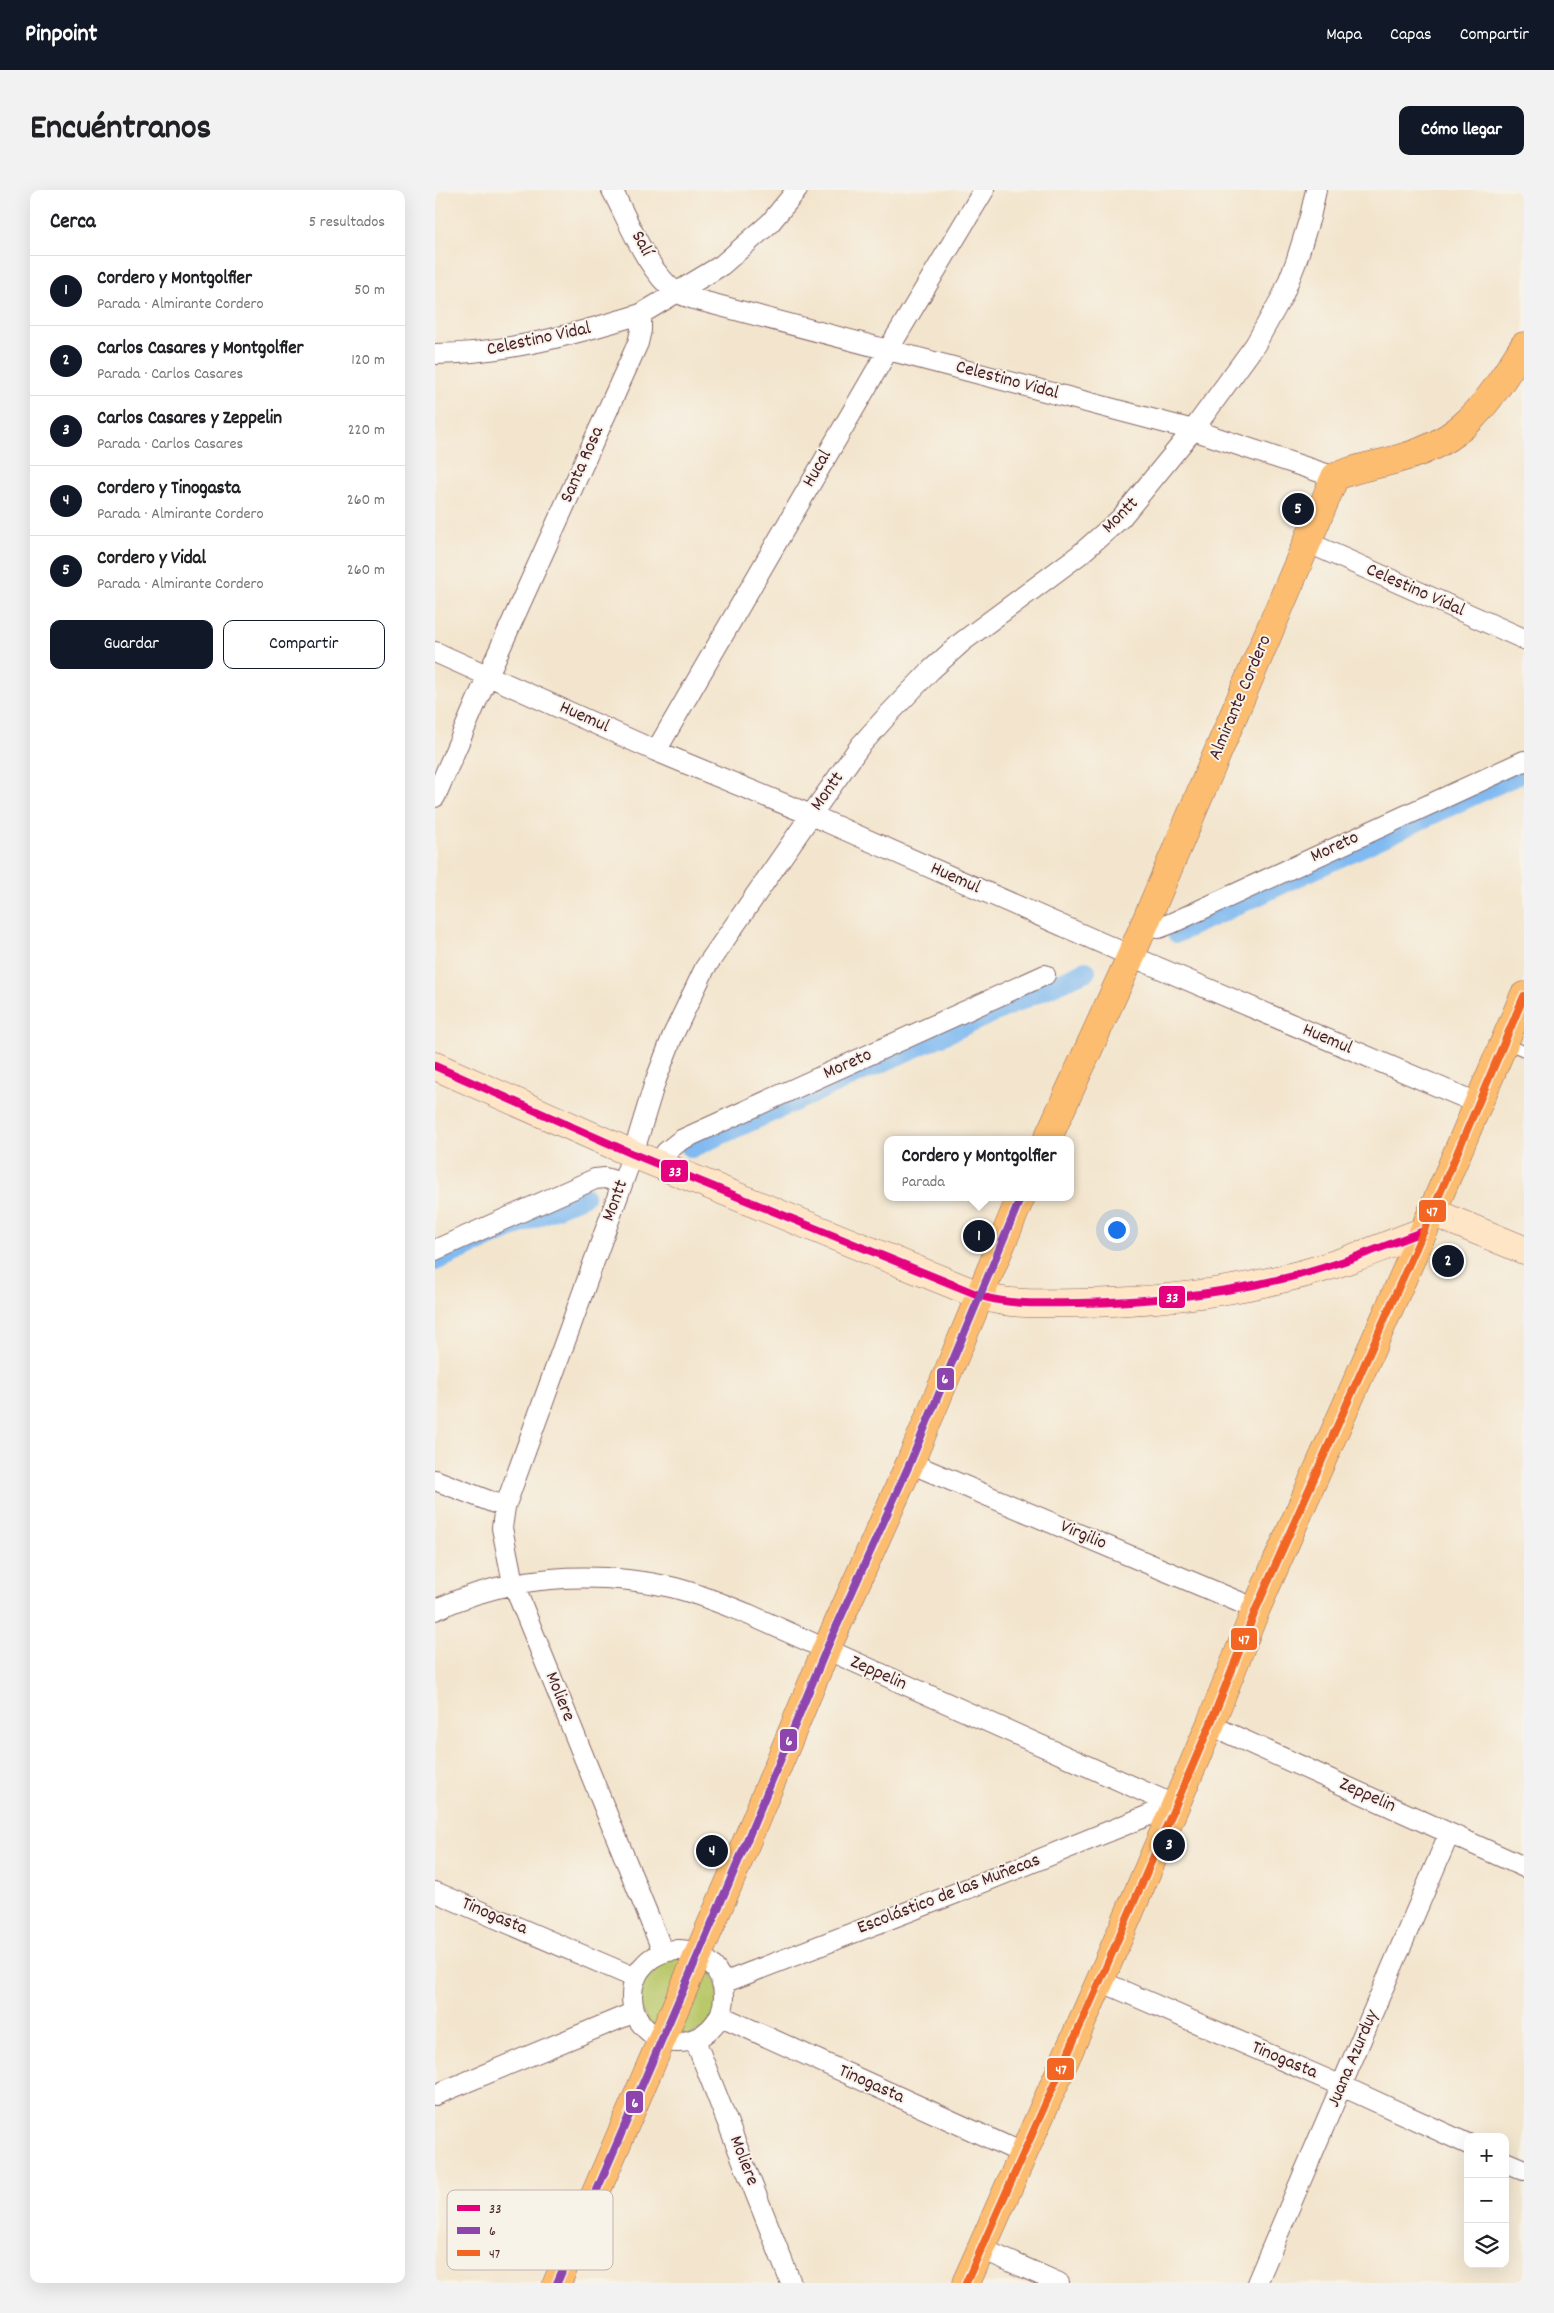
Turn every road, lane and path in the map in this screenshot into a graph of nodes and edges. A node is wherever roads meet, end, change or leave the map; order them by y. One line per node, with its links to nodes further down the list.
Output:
1 (612, 190): 5 (street, Salí)
2 (797, 190): 5 (street)
3 (984, 190): 8 (street, Hucal)
4 (1316, 190): 10 (street, Montt)
5 (678, 293): 6 (street); 8 (street, Celestino Vidal)
6 (641, 314): 9 (street, Celestino Vidal); 15 (street, Santa Rosa)
7 (1524, 346): 11 (main road)
8 (888, 350): 10 (street, Celestino Vidal); 16 (street, Hucal)
9 (435, 354)
10 (1193, 430): 11 (street, Celestino Vidal); 19 (street, Montt)
11 (1335, 477): 12 (main road, Almirante Cordero)
12 (1307, 542): 13 (street, Celestino Vidal); 20 (main road, Almirante Cordero)
13 (1524, 639)
14 (435, 652): 15 (street, Huemul)
15 (488, 675): 16 (street, Huemul); 18 (street, Santa Rosa)
16 (656, 751): 19 (street, Huemul)
17 (1524, 761): 20 (street, Moreto)
18 (435, 797)
19 (811, 815): 21 (street, Huemul); 28 (street, Montt)
20 (1144, 924): 21 (main road, Almirante Cordero)
21 (1131, 956): 26 (street, Huemul); 27 (main road, Almirante Cordero)
22 (1045, 975): 29 (street, Moreto)
23 (1524, 996): 24 (main road)
24 (1514, 1047): 26 (main road)
25 (435, 1066): 28 (street)
26 (1477, 1103): 32 (main road)
27 (1049, 1136)
28 (633, 1154): 29 (street); 30 (street, Montt)
29 (660, 1165): 35 (street)
30 (623, 1183): 33 (street); 38 (street, Montt)
31 (1019, 1201): 35 (main road)
32 (1428, 1221): 34 (street); 35 (street); 40 (main road)
33 (435, 1250)
34 (1524, 1250)
35 (981, 1296): 36 (main road)
36 (910, 1463): 40 (street, Virgilio); 42 (main road)
37 (435, 1480): 38 (street)
38 (505, 1507): 39 (street, Moliere)
39 (513, 1584): 41 (street); 42 (street, Zeppelin); 48 (street, Moliere)
40 (1257, 1609): 43 (main road)
41 (435, 1610)
42 (826, 1650): 44 (street, Zeppelin); 49 (main road)
43 (1210, 1725): 44 (main road); 45 (street, Zeppelin)
44 (1174, 1805): 51 (main road); 52 (street, Escolástico de las Muñecas)
45 (1449, 1834): 46 (street, Zeppelin); 57 (street, Juana Azurduy)
46 (1524, 1867)
47 (435, 1892): 50 (street, Tinogasta)
48 (663, 1952): 49 (street); 50 (street)
49 (699, 1954): 52 (street); 55 (main road)
50 (636, 1978): 53 (street)
51 (1100, 1982): 57 (street, Tinogasta); 60 (main road)
52 (723, 1983): 54 (street)
53 (635, 2012): 55 (street); 58 (street)
54 (721, 2016): 56 (street); 60 (street, Tinogasta)
55 (662, 2040): 56 (street); 63 (main road)
56 (695, 2040): 67 (street, Moliere)
57 (1342, 2086): 59 (street, Tinogasta); 70 (street, Juana Azurduy)
58 (435, 2095)
59 (1464, 2142)
60 (1022, 2153): 64 (main road)
61 (1509, 2164): 62 (street)
62 (1524, 2170)
63 (597, 2190)
64 (982, 2249): 68 (main road); 69 (street)
65 (563, 2270): 66 (main road)
66 (557, 2283)
67 (791, 2283)
68 (967, 2283)
69 (1059, 2283)
70 (1257, 2283)

